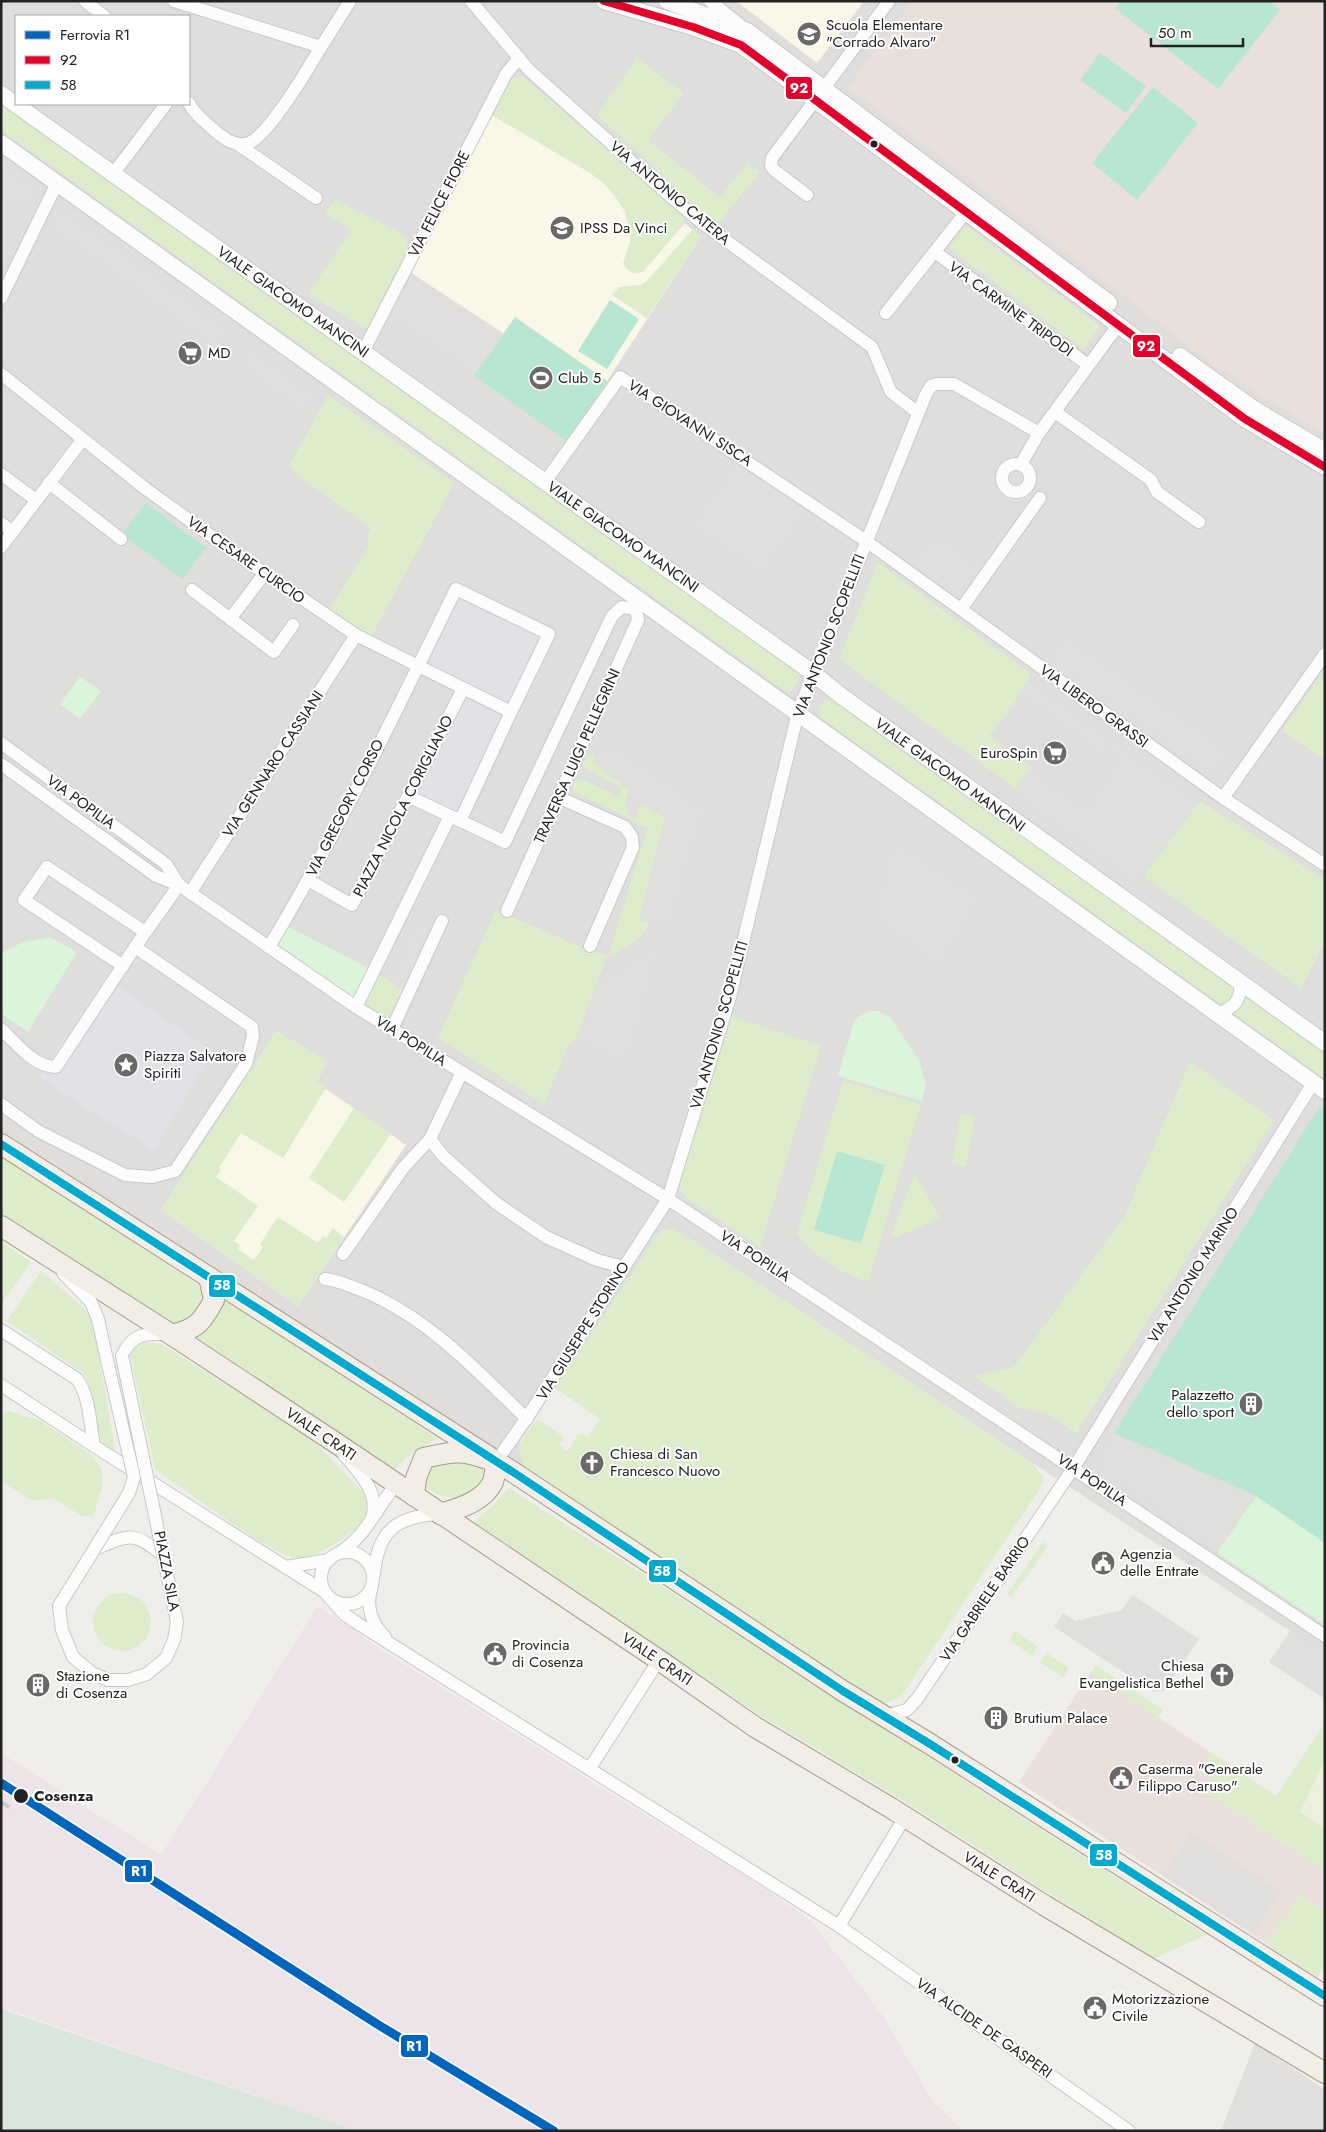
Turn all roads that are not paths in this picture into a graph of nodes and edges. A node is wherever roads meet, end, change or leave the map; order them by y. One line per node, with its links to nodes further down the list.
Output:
1 (85, 1): 9 (street)
2 (174, 1): 11 (street)
3 (350, 1): 11 (street)
4 (604, 1): 10 (street)
5 (710, 1): 10 (street)
6 (888, 1): 14 (street)
7 (677, 3): 10 (street)
8 (476, 4): 12 (street, VIA ANTONIO CATERA)
9 (103, 15)
10 (744, 38): 14 (street)
11 (321, 47): 20 (street)
12 (519, 58): 30 (street, VIA FELICE FIORE); 33 (street, VIA ANTONIO CATERA)
13 (1, 94): 15 (street, VIALE GIACOMO MANCINI)
14 (818, 95): 23 (street); 25 (street); 37 (street)
15 (15, 104)
16 (190, 104): 20 (street)
17 (16, 105): 21 (street, VIALE GIACOMO MANCINI)
18 (165, 105): 21 (street)
19 (1, 143): 22 (street)
20 (236, 144): 24 (street)
21 (113, 174): 30 (street, VIALE GIACOMO MANCINI)
22 (57, 183): 27 (street); 53 (street)
23 (807, 195)
24 (316, 198)
25 (966, 212): 26 (street); 29 (street)
26 (935, 252): 28 (street); 31 (street, VIA CARMINE TRIPODI)
27 (1, 298)
28 (886, 313)
29 (1119, 324): 31 (street); 39 (street)
30 (363, 352): 41 (street, VIALE GIACOMO MANCINI)
31 (1088, 365): 34 (street)
32 (1, 374): 36 (street, VIA CESARE CURCIO)
33 (917, 412): 35 (street, VIA ANTONIO SCOPELLITI); 49 (street, VIA ANTONIO SCOPELLITI)
34 (1055, 412): 35 (street); 45 (street)
35 (1040, 433): 38 (street)
36 (83, 439): 42 (street); 51 (street, VIA CESARE CURCIO)
37 (1325, 451)
38 (1021, 464)
39 (1325, 468)
40 (1, 474): 44 (street)
41 (545, 482): 49 (street, VIA GIOVANNI SISCA); 60 (street, VIALE GIACOMO MANCINI)
42 (49, 483): 44 (street); 48 (street)
43 (1040, 498): 54 (street)
44 (36, 500): 47 (street)
45 (1199, 522)
46 (1, 523): 47 (street)
47 (13, 532): 50 (street)
48 (121, 539)
49 (866, 541): 54 (street, VIA LIBERO GRASSI); 60 (street, VIA ANTONIO SCOPELLITI)
50 (1, 547)
51 (265, 573): 55 (street); 57 (street, VIA CESARE CURCIO)
52 (192, 590): 55 (street)
53 (638, 605): 63 (street); 67 (street, TRAVERSA LUIGI PELLEGRINI); 69 (street)
54 (961, 609): 68 (street, VIA LIBERO GRASSI)
55 (230, 619): 56 (street)
56 (293, 626)
57 (356, 635): 59 (street, VIA CESARE CURCIO); 73 (street, VIA GENNARO CASSIANI)
58 (1325, 654): 68 (street)
59 (418, 667): 61 (street); 62 (street); 71 (street, VIA GREGORY CORSO)
60 (813, 673): 63 (street, VIA ANTONIO SCOPELLITI); 81 (street, VIALE GIACOMO MANCINI)
61 (463, 689): 62 (street); 66 (street, PIAZZA NICOLA CORIGLIANO)
62 (511, 712): 69 (street)
63 (798, 712): 83 (street); 92 (street, VIA ANTONIO SCOPELLITI)
64 (1, 744): 72 (street, VIA POPILIA)
65 (1, 764): 72 (street, VIA POPILIA)
66 (408, 796): 69 (street); 71 (street, PIAZZA NICOLA CORIGLIANO)
67 (558, 797): 74 (street, TRAVERSA LUIGI PELLEGRINI); 77 (street)
68 (1223, 798): 70 (street, VIA LIBERO GRASSI)
69 (455, 818): 82 (street)
70 (1325, 865)
71 (308, 880): 78 (street, VIA GREGORY CORSO)
72 (179, 885): 73 (street, VIA POPILIA); 76 (street)
73 (190, 893): 78 (street, VIA POPILIA)
74 (507, 911)
75 (442, 921): 84 (street)
76 (145, 932): 79 (street); 80 (street)
77 (590, 946)
78 (269, 947): 82 (street, VIA POPILIA)
79 (134, 948): 80 (street); 89 (street)
80 (123, 966): 85 (street)
81 (1241, 983): 83 (street); 86 (street, VIALE GIACOMO MANCINI)
82 (356, 1007): 84 (street, VIA POPILIA)
83 (1218, 1015): 88 (street)
84 (392, 1029): 87 (street, VIA POPILIA)
85 (1, 1030)
86 (1325, 1043)
87 (462, 1072): 90 (street); 92 (street, VIA POPILIA)
88 (1319, 1087): 107 (street, VIA ANTONIO MARINO)
89 (1, 1104)
90 (430, 1139): 95 (street); 96 (street)
91 (1, 1144): 97 (main road)
92 (668, 1199): 96 (street, VIA GIUSEPPE STORINO); 107 (street, VIA POPILIA)
93 (1, 1226): 94 (main road, VIALE CRATI)
94 (44, 1253): 100 (main road, VIALE CRATI); 112 (street, PIAZZA SILA, bridge)
95 (344, 1254)
96 (623, 1268): 102 (street, VIA GIUSEPPE STORINO)
97 (209, 1278): 100 (main road); 106 (main road)
98 (325, 1279): 102 (street)
99 (1, 1330): 104 (street)
100 (172, 1335): 103 (main road, VIALE CRATI); 113 (street, PIAZZA SILA, bridge)
101 (1, 1385): 104 (street)
102 (526, 1419): 106 (street, VIA GIUSEPPE STORINO)
103 (333, 1442): 108 (main road, VIALE CRATI); 111 (street)
104 (94, 1446): 115 (street)
105 (424, 1458): 106 (main road); 108 (main road); 109 (main road)
106 (496, 1462): 110 (main road); 122 (main road)
107 (1074, 1467): 119 (street, VIA POPILIA); 122 (street, VIA GABRIELE BARRIO)
108 (396, 1484): 109 (main road, VIALE CRATI); 111 (street)
109 (414, 1496): 110 (main road, VIALE CRATI)
110 (440, 1514): 116 (street); 121 (main road, VIALE CRATI)
111 (371, 1521): 114 (street)
112 (94, 1549): 113 (street, bridge); 113 (street, PIAZZA SILA, bridge)
113 (164, 1556)
114 (332, 1557): 115 (street); 116 (street); 118 (street)
115 (286, 1567): 118 (street)
116 (374, 1576): 117 (street)
117 (371, 1589): 118 (street); 120 (street)
118 (327, 1595): 120 (street, VIA ALCIDE DE GASPERI)
119 (1325, 1636)
120 (394, 1645): 123 (street, VIA ALCIDE DE GASPERI)
121 (659, 1660): 123 (street); 124 (main road, VIALE CRATI)
122 (885, 1716): 126 (main road)
123 (590, 1768): 125 (street, VIA ALCIDE DE GASPERI)
124 (905, 1817): 125 (street); 127 (main road, VIALE CRATI)
125 (839, 1926): 128 (street, VIA ALCIDE DE GASPERI)
126 (1325, 1996)
127 (1325, 2073)
128 (1129, 2131)

